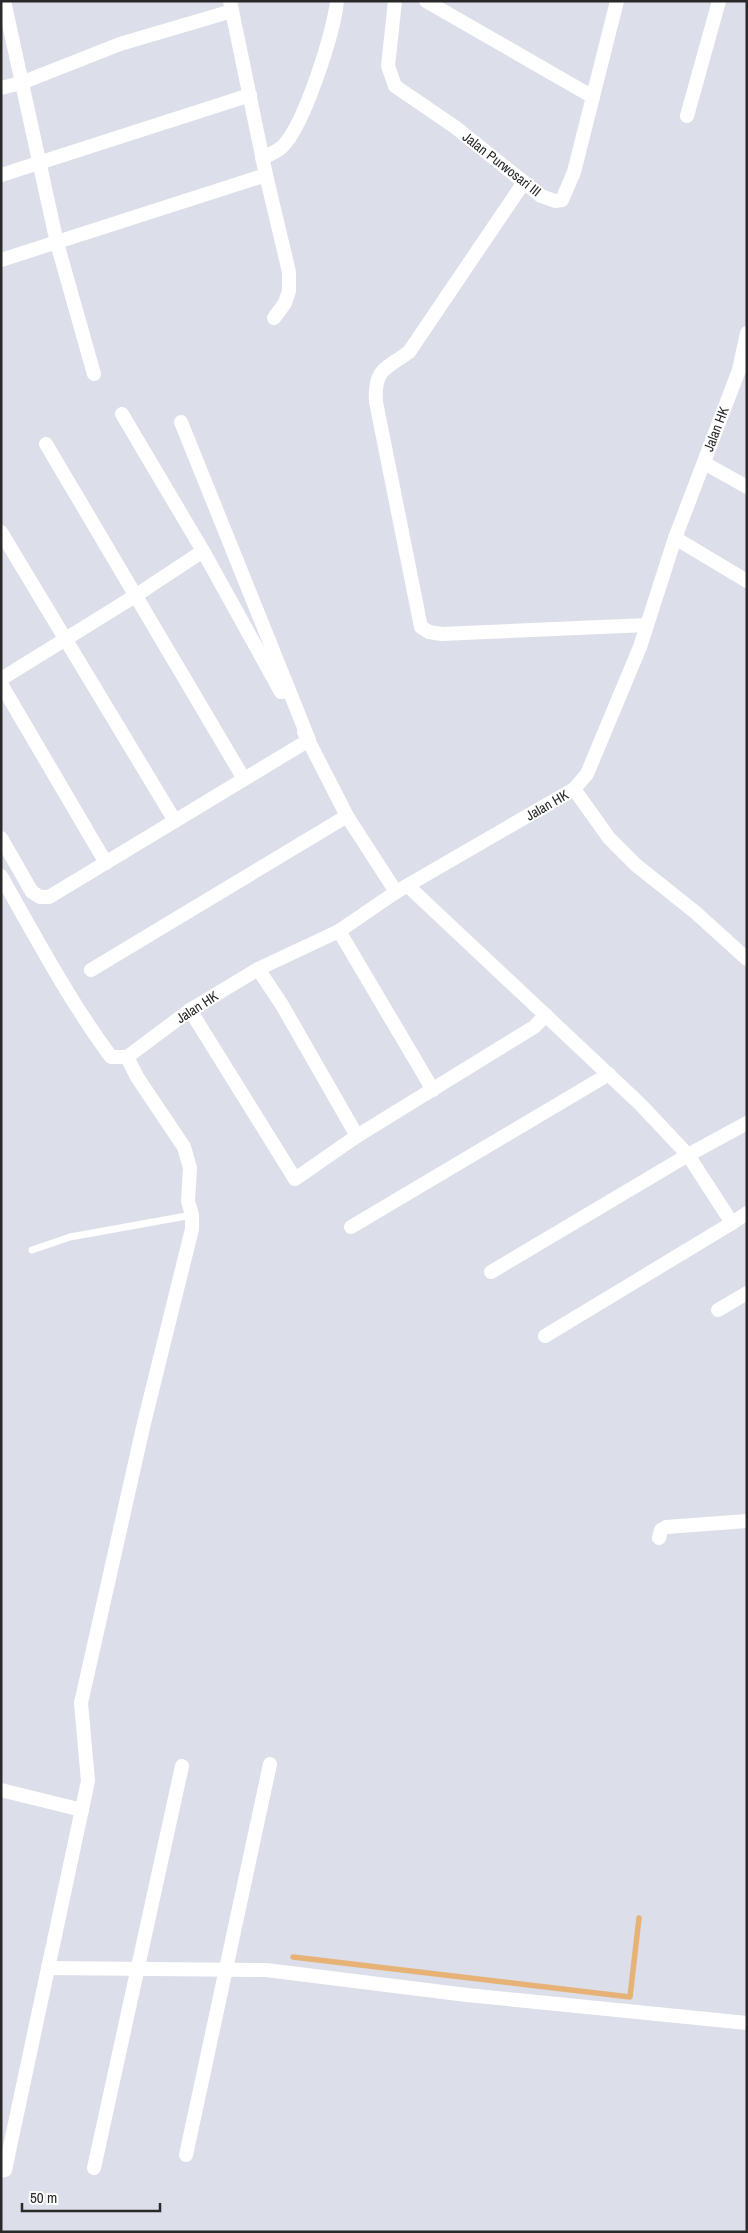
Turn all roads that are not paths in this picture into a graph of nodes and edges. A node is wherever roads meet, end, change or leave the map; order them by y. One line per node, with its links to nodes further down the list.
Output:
1 (4, 1): 8 (street)
2 (338, 1): 13 (street)
3 (395, 1): 17 (street, Jalan Purwosari III)
4 (426, 1): 11 (street)
5 (617, 1): 11 (street, Jalan Purwosari III)
6 (718, 1): 12 (street)
7 (231, 6): 8 (street); 10 (street)
8 (21, 82): 9 (street); 14 (street)
9 (1, 88)
10 (250, 95): 13 (street); 14 (street)
11 (593, 97): 17 (street, Jalan Purwosari III)
12 (687, 116)
13 (262, 158): 16 (street)
14 (40, 163): 15 (street); 18 (street)
15 (1, 175)
16 (266, 175): 18 (street); 20 (street)
17 (524, 182): 33 (street)
18 (57, 243): 19 (street); 22 (street)
19 (1, 260)
20 (274, 318)
21 (747, 336): 26 (street, Jalan HK)
22 (94, 374)
23 (122, 414): 30 (street)
24 (181, 422): 37 (street)
25 (46, 444): 32 (street)
26 (704, 463): 27 (street); 29 (street, Jalan HK)
27 (747, 487)
28 (1, 532): 34 (street)
29 (675, 538): 31 (street); 33 (street, Jalan HK)
30 (203, 551): 32 (street); 37 (street)
31 (747, 581)
32 (135, 596): 34 (street); 38 (street)
33 (647, 625): 39 (street, Jalan HK)
34 (65, 639): 35 (street); 41 (street)
35 (1, 679)
36 (1, 684): 43 (street)
37 (308, 740): 38 (street); 40 (street)
38 (244, 779): 41 (street)
39 (574, 789): 45 (street, Jalan HK); 48 (street)
40 (347, 816): 45 (street); 50 (street)
41 (175, 821): 43 (street)
42 (1, 838): 43 (street)
43 (106, 863)
44 (1, 876): 46 (street)
45 (402, 889): 47 (street, Jalan HK); 52 (street)
46 (8, 899): 53 (street)
47 (339, 931): 49 (street, Jalan HK); 55 (street)
48 (747, 959)
49 (258, 969): 51 (street, Jalan HK); 57 (street)
50 (91, 970)
51 (190, 1010): 53 (street, Jalan HK); 57 (street)
52 (546, 1015): 54 (street); 55 (street)
53 (127, 1058): 60 (street)
54 (609, 1074): 58 (street); 62 (street)
55 (433, 1090): 57 (street)
56 (747, 1123): 58 (street)
57 (356, 1136)
58 (688, 1155): 61 (street); 64 (street)
59 (747, 1213): 61 (street)
60 (192, 1215): 63 (lane); 73 (street)
61 (732, 1223): 67 (street)
62 (350, 1227)
63 (32, 1250)
64 (491, 1272)
65 (747, 1293): 66 (street)
66 (718, 1310)
67 (545, 1336)
68 (747, 1521): 69 (street)
69 (659, 1538)
70 (270, 1764): 76 (street)
71 (182, 1766): 75 (street)
72 (1, 1790): 73 (street)
73 (82, 1810): 74 (street)
74 (48, 1968): 75 (street); 80 (street)
75 (138, 1968): 76 (street); 79 (street)
76 (225, 1969): 77 (street); 78 (street)
77 (747, 2023)
78 (186, 2155)
79 (94, 2168)
80 (1, 2170)

